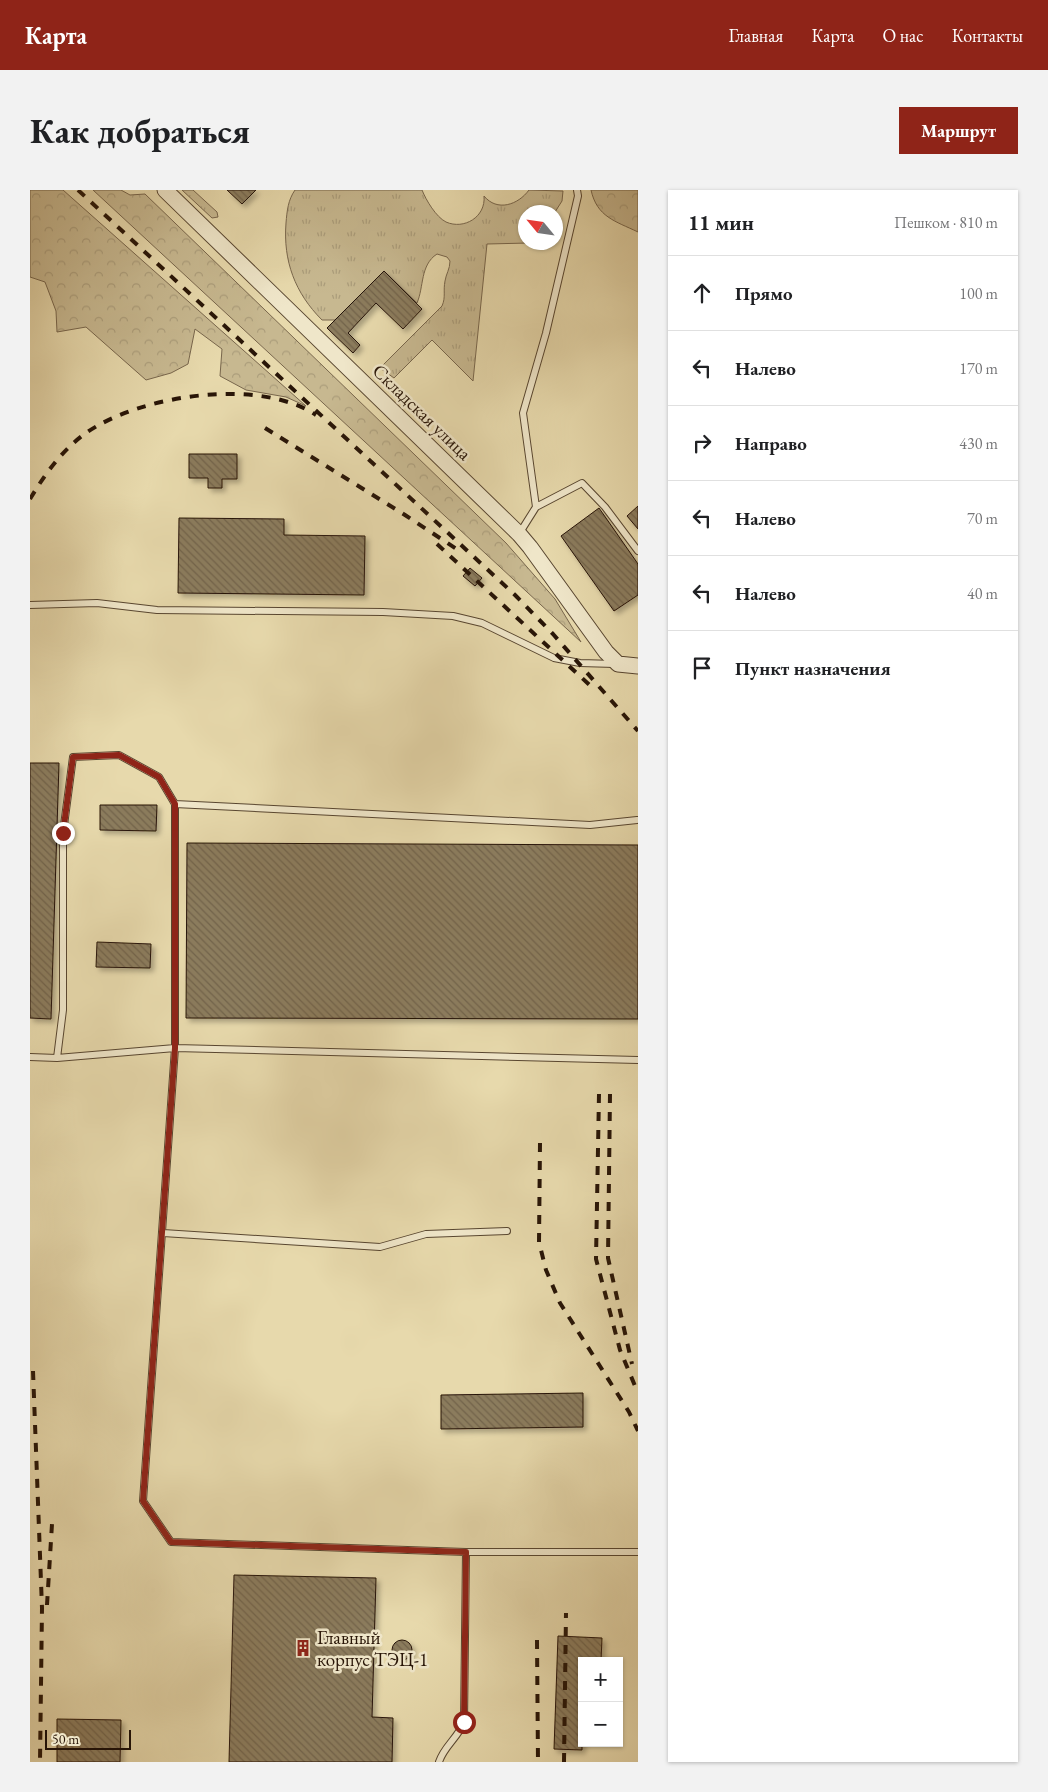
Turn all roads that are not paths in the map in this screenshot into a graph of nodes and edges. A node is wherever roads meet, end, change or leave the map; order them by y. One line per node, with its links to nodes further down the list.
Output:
1 (164, 190): 4 (street, Складская улица)
2 (577, 190): 3 (lane)
3 (536, 506): 4 (lane); 5 (lane)
4 (519, 534): 7 (street, Складская улица)
5 (638, 550)
6 (30, 605): 7 (lane)
7 (618, 664): 8 (street)
8 (638, 666)
9 (175, 804): 10 (lane); 11 (lane); 13 (lane)
10 (637, 820)
11 (175, 1048): 13 (lane); 14 (lane); 16 (lane)
12 (30, 1057): 13 (lane)
13 (57, 1058)
14 (638, 1060)
15 (507, 1231): 16 (lane)
16 (163, 1233): 17 (lane)
17 (466, 1552): 18 (lane); 19 (lane)
18 (638, 1552)
19 (439, 1762)

